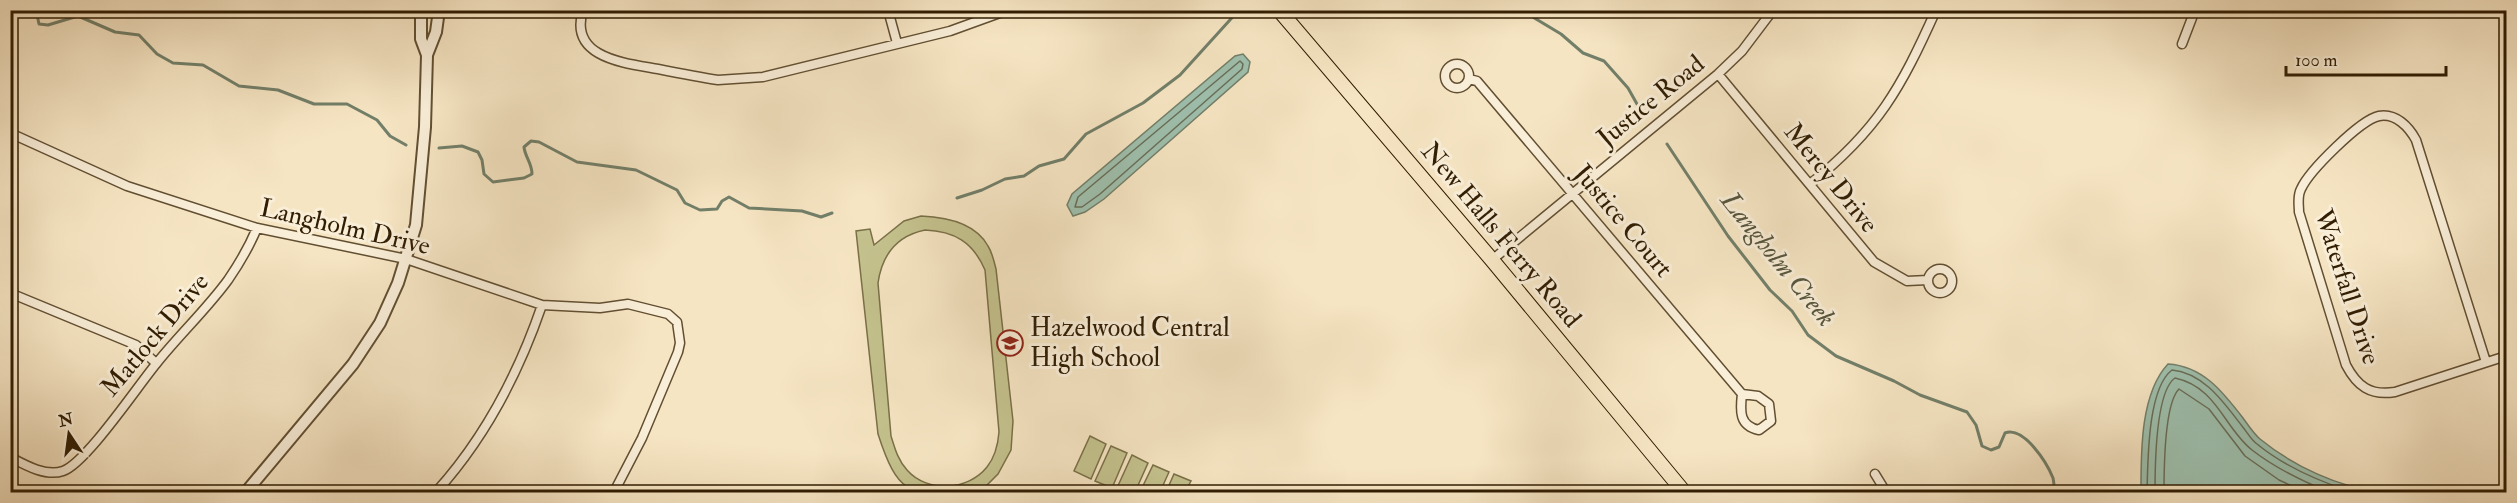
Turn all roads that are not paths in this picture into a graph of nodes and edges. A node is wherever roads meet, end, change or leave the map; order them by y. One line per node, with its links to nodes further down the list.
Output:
1 (422, 10): 12 (street)
2 (439, 10): 12 (street)
3 (583, 10): 10 (street)
4 (888, 10): 10 (street)
5 (1008, 10): 10 (street)
6 (1279, 10): 20 (main road, New Halls Ferry Road)
7 (1773, 10): 13 (street, Justice Road)
8 (1936, 10): 16 (street)
9 (2195, 10): 11 (street)
10 (897, 43)
11 (2182, 44)
12 (427, 55): 19 (street)
13 (1718, 74): 16 (street, Mercy Drive); 17 (street, Justice Road)
14 (1469, 79): 17 (street, Justice Court)
15 (10, 133): 18 (street, Langholm Drive)
16 (1810, 184): 21 (street, Mercy Drive)
17 (1572, 193): 20 (street, Justice Road); 27 (street, Justice Court)
18 (257, 228): 19 (street, Langholm Drive); 26 (street, Matlock Drive)
19 (406, 259): 23 (street, Langholm Drive); 30 (street)
20 (1492, 260): 33 (main road, New Halls Ferry Road)
21 (1928, 280)
22 (10, 293): 26 (street)
23 (542, 305): 31 (street); 32 (street, Langholm Drive)
24 (2506, 356): 25 (street, Waterfall Drive)
25 (2486, 362): 25 (street, Waterfall Drive)
26 (156, 363): 28 (street, Matlock Drive)
27 (1742, 394): 27 (street)
28 (10, 457)
29 (1875, 474): 34 (street)
30 (246, 492)
31 (436, 492)
32 (614, 492)
33 (1684, 492)
34 (1886, 492)

